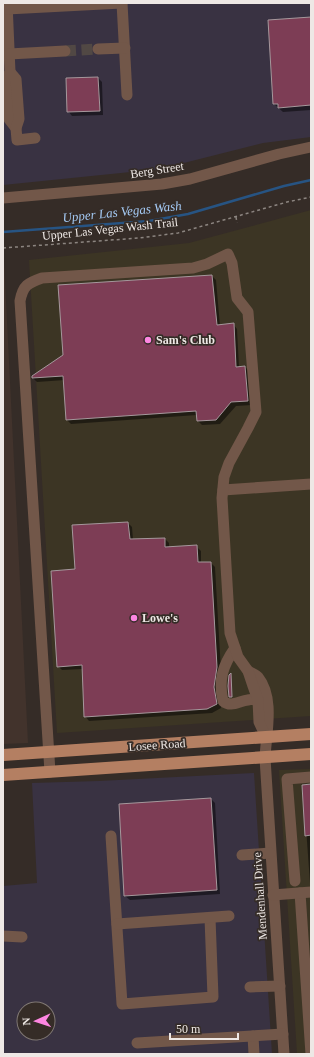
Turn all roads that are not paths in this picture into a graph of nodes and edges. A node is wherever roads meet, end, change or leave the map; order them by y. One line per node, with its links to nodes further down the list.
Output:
1 (122, 3): 2 (street); 3 (street)
2 (7, 6): 6 (street)
3 (125, 48): 4 (street); 7 (street)
4 (98, 49)
5 (65, 51): 6 (street)
6 (9, 54): 8 (street)
7 (127, 95)
8 (35, 138)
9 (311, 147): 10 (street, Berg Street)
10 (3, 198)
11 (311, 484): 12 (street)
12 (223, 490): 13 (street); 18 (street)
13 (235, 648): 14 (street); 15 (street)
14 (248, 671): 15 (street); 17 (street, Mendenhall Drive)
15 (258, 700): 17 (street)
16 (311, 734): 17 (main road, Losee Road)
17 (266, 737): 18 (main road, Losee Road); 21 (street, Mendenhall Drive)
18 (49, 752): 20 (main road, Losee Road); 22 (street)
19 (311, 754): 21 (main road, Losee Road)
20 (3, 755)
21 (265, 758): 22 (main road, Losee Road); 26 (street, Mendenhall Drive)
22 (50, 772): 23 (main road, Losee Road)
23 (3, 775)
24 (311, 777): 28 (street)
25 (111, 836): 33 (street)
26 (270, 853): 27 (street); 30 (street, Mendenhall Drive)
27 (242, 855)
28 (295, 881)
29 (306, 892): 30 (street); 43 (street)
30 (273, 895): 36 (street, Mendenhall Drive)
31 (228, 916): 32 (street)
32 (210, 918): 33 (street); 33 (street)
33 (117, 924)
34 (3, 936): 35 (street)
35 (22, 937)
36 (280, 986): 37 (street); 38 (street, Mendenhall Drive)
37 (250, 988)
38 (283, 1034): 39 (street); 42 (street, Mendenhall Drive)
39 (253, 1036): 40 (street); 41 (street)
40 (137, 1043)
41 (254, 1054)
42 (284, 1054)
43 (311, 1054)

